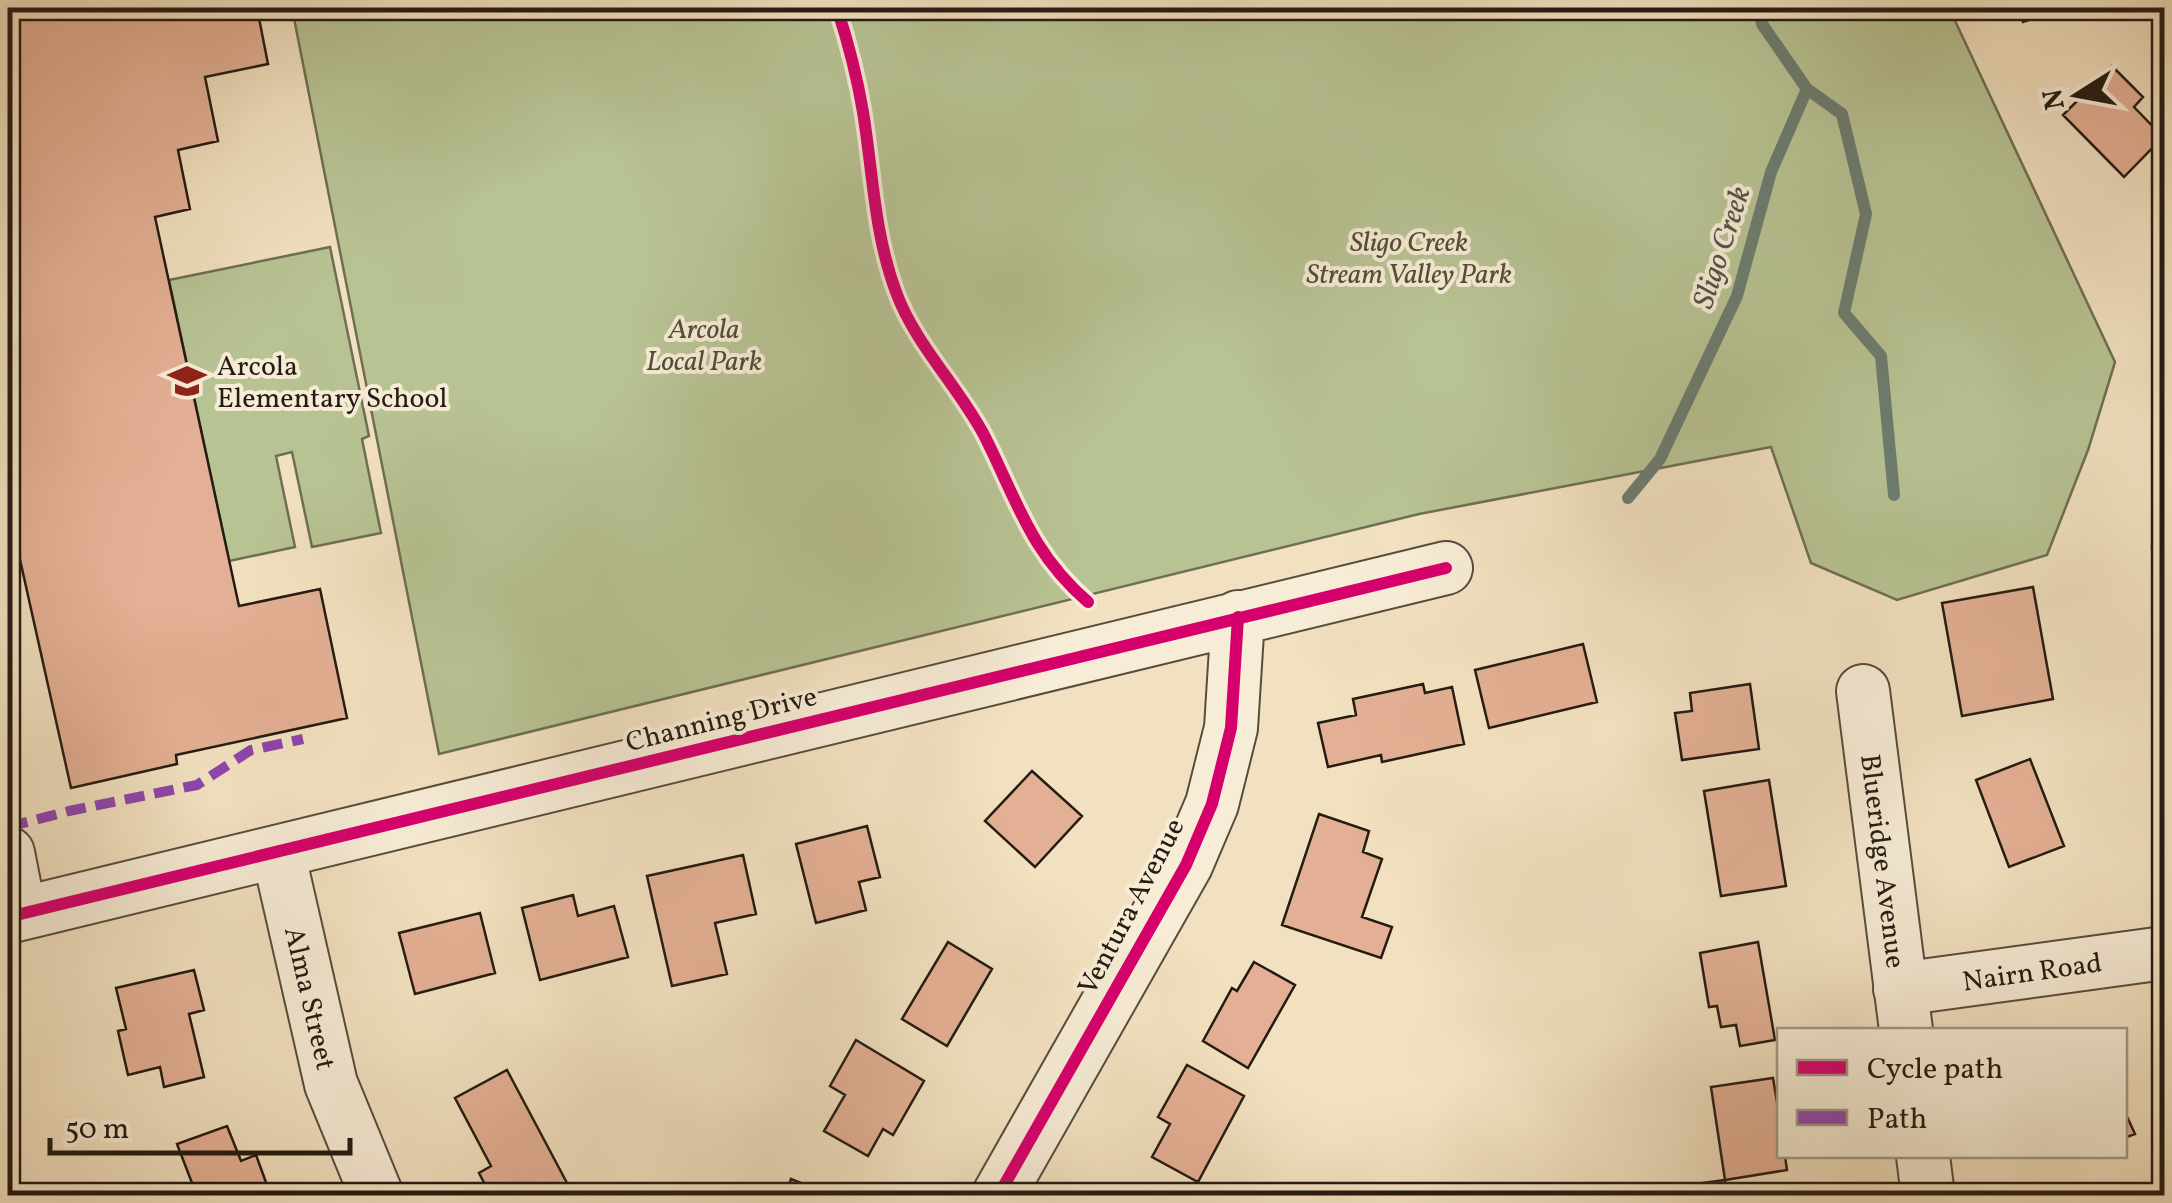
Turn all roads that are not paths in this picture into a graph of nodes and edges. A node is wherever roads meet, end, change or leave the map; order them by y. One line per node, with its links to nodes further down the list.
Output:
1 (1446, 568): 2 (street, Channing Drive)
2 (1238, 617): 4 (street, Channing Drive); 11 (street, Ventura Avenue)
3 (1863, 692): 8 (street, Blueridge Avenue)
4 (278, 852): 6 (street, Channing Drive); 10 (street, Alma Street)
5 (8, 853): 6 (street)
6 (14, 916)
7 (2164, 952): 8 (street, Nairn Road)
8 (1903, 1010)
9 (1923, 1158): 12 (street)
10 (377, 1196)
11 (998, 1196)
12 (1928, 1196)

